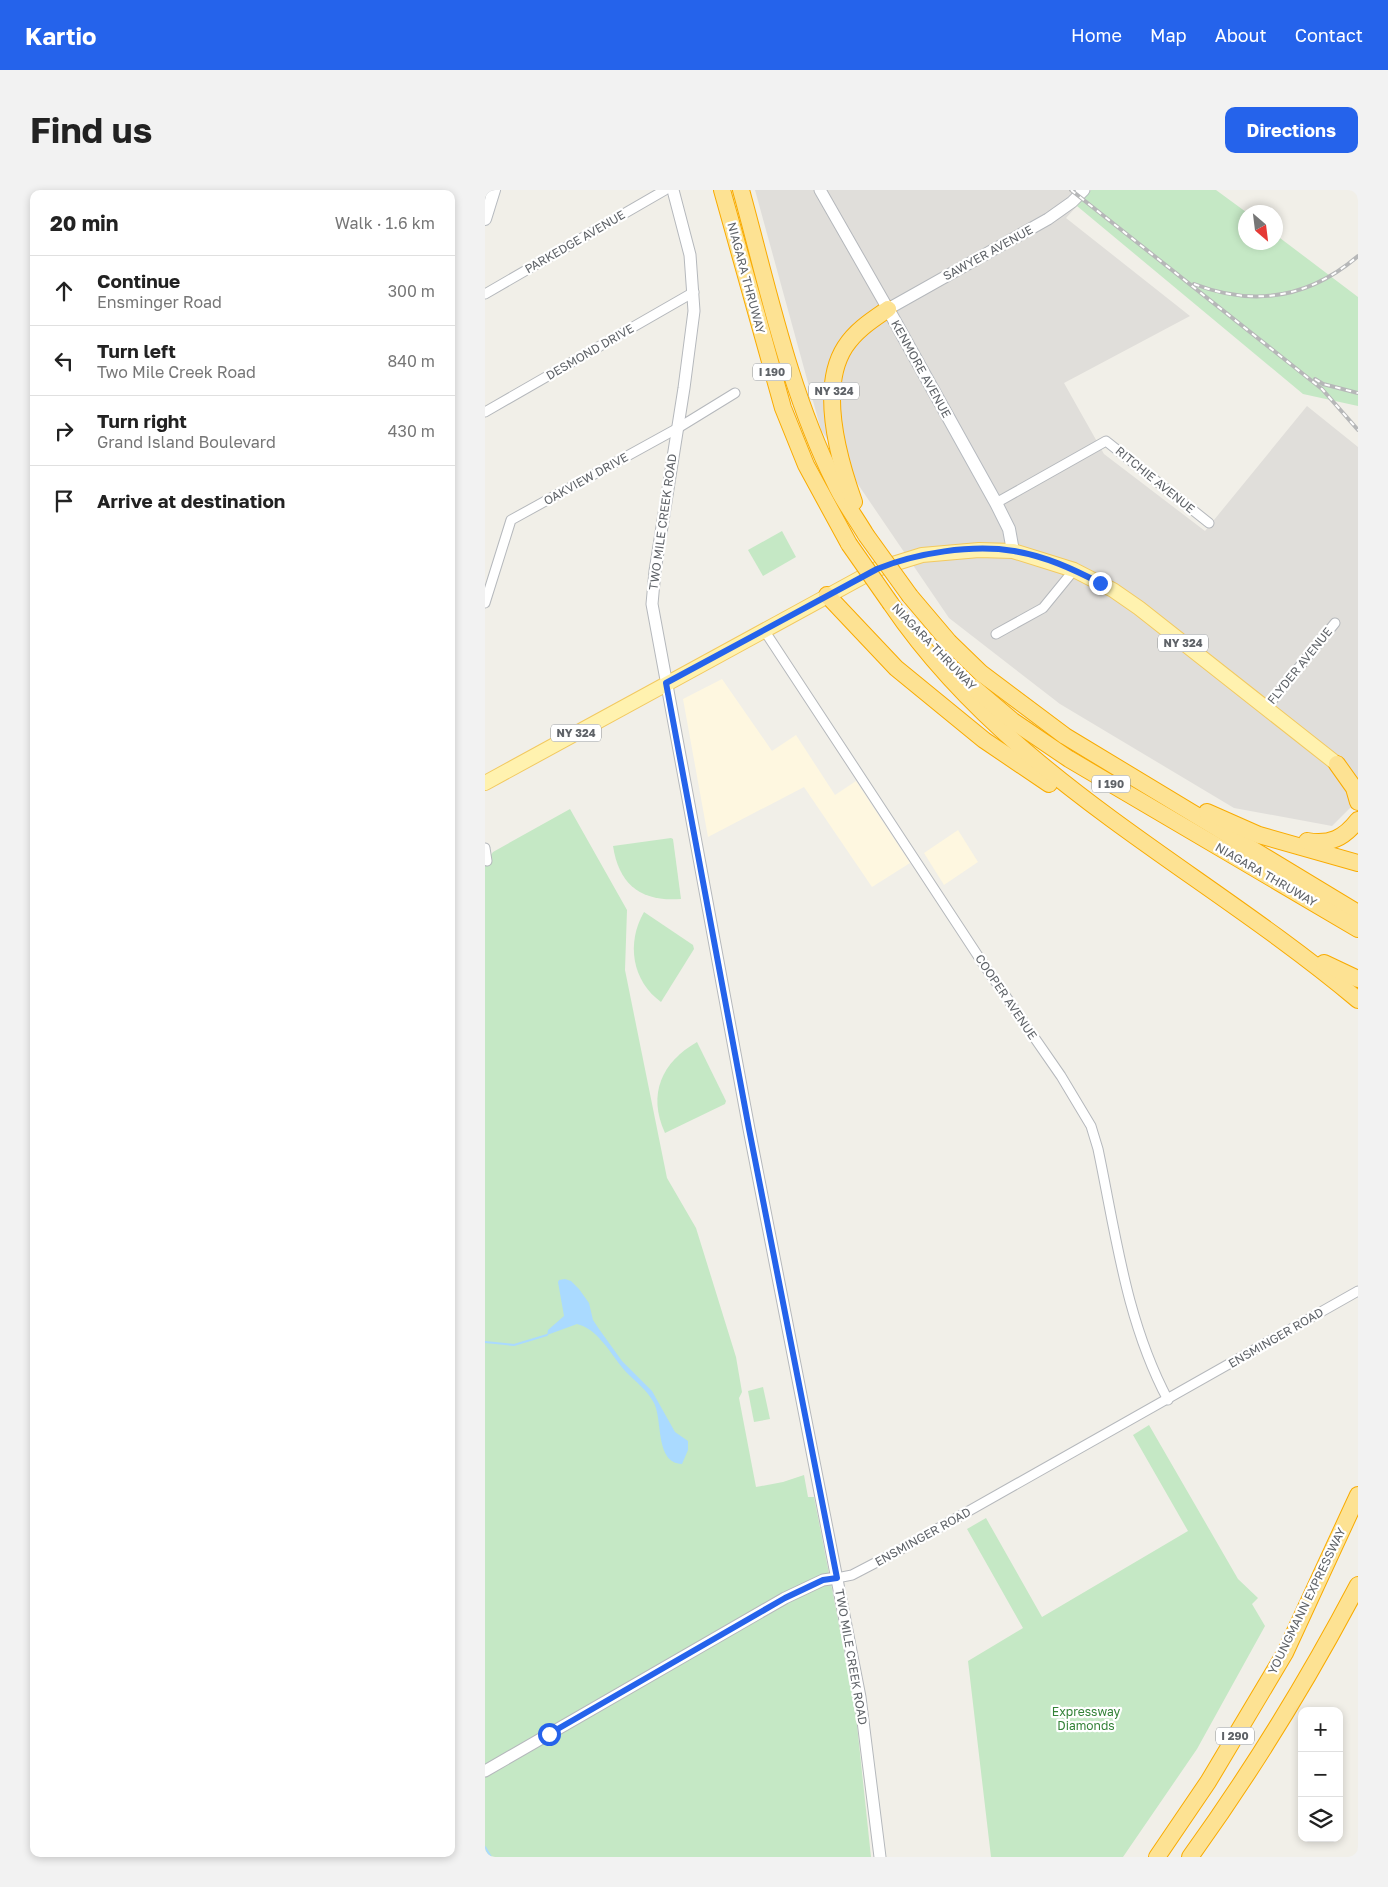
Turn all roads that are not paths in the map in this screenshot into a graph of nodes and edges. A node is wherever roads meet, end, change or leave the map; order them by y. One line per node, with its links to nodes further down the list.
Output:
1 (494, 190): 8 (main road)
2 (665, 190): 10 (street, PARKEDGE AVENUE)
3 (673, 190): 9 (street, TWO MILE CREEK ROAD)
4 (722, 190): 22 (highway, NIAGARA THRUWAY / I 190, bridge)
5 (741, 190): 17 (highway, NIAGARA THRUWAY / I 190)
6 (820, 190): 11 (street, KENMORE AVENUE)
7 (1084, 190): 11 (street, SAWYER AVENUE)
8 (485, 219)
9 (694, 292): 13 (street, DESMOND DRIVE); 14 (street, TWO MILE CREEK ROAD)
10 (485, 294)
11 (888, 309): 15 (main road, KENMORE AVENUE); 17 (highway, NY 324)
12 (735, 393): 14 (street, OAKVIEW DRIVE)
13 (485, 412)
14 (678, 428): 21 (street, OAKVIEW DRIVE); 26 (street, TWO MILE CREEK ROAD)
15 (996, 504): 16 (street, RITCHIE AVENUE); 18 (main road, KENMORE AVENUE)
16 (1209, 523)
17 (866, 535): 29 (highway, NIAGARA THRUWAY / I 190, bridge)
18 (1013, 551): 19 (main road, NY 324); 20 (main road, NY 324)
19 (1074, 570): 25 (street); 27 (main road, NY 324)
20 (827, 595): 24 (main road, NY 324); 34 (highway)
21 (485, 603)
22 (891, 604): 34 (highway); 40 (highway, NIAGARA THRUWAY / I 190)
23 (1335, 623): 27 (street, FLYDER AVENUE)
24 (764, 630): 26 (main road, NY 324); 45 (street, COOPER AVENUE)
25 (996, 634)
26 (666, 683): 31 (main road, NY 324); 47 (street, TWO MILE CREEK ROAD)
27 (1266, 708): 28 (main road, NY 324)
28 (1337, 764): 30 (main road, NY 324); 32 (highway)
29 (1114, 766): 35 (highway); 39 (highway, NIAGARA THRUWAY / I 190)
30 (1358, 780)
31 (485, 783)
32 (1358, 802)
33 (1357, 818): 35 (highway)
34 (1131, 835): 41 (highway)
35 (1270, 838): 38 (highway)
36 (485, 848): 37 (street)
37 (487, 861)
38 (1358, 863)
39 (1358, 912)
40 (1358, 929)
41 (1280, 939): 42 (highway); 43 (highway)
42 (1358, 979)
43 (1358, 1000)
44 (1358, 1291): 45 (street, ENSMINGER ROAD)
45 (1167, 1400): 47 (street, ENSMINGER ROAD)
46 (1358, 1495): 51 (highway, YOUNGMANN EXPRESSWAY / I 290)
47 (837, 1578): 49 (street, ENSMINGER ROAD); 50 (street, TWO MILE CREEK ROAD)
48 (1358, 1585): 52 (highway, I 290)
49 (485, 1771)
50 (880, 1857)
51 (1157, 1857)
52 (1190, 1857)

